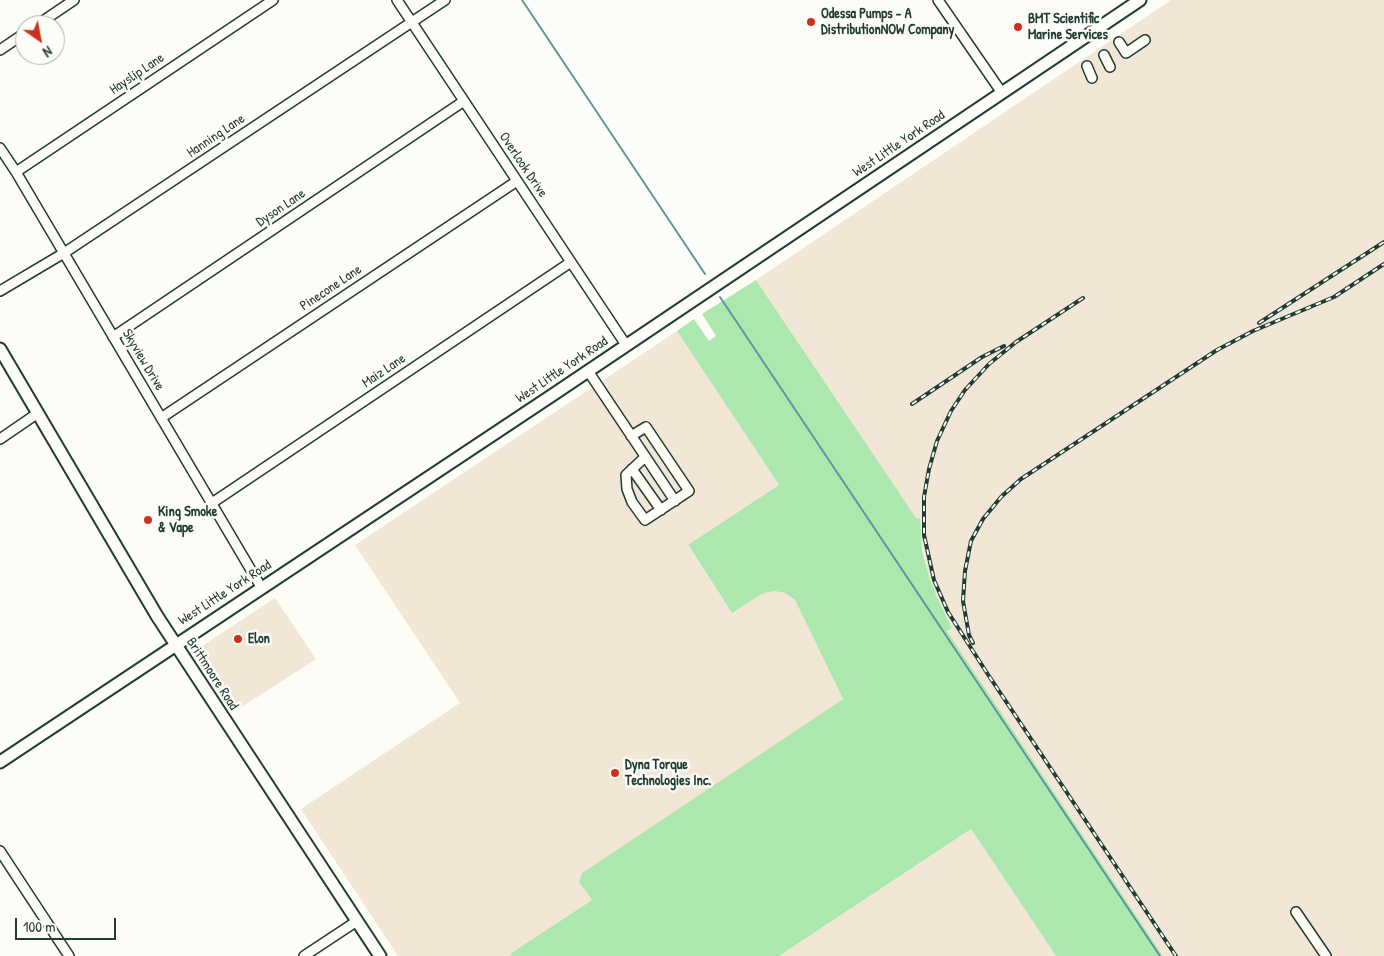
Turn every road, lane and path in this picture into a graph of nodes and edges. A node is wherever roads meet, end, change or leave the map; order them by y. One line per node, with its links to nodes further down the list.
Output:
1 (74, 0): 7 (street)
2 (273, 0): 20 (street, Hayslip Lane)
3 (396, 0): 8 (street, Overlook Drive)
4 (445, 0): 8 (street, Hanning Lane)
5 (938, 0): 17 (street)
6 (1140, 0): 17 (main road, West Little York Road)
7 (52, 15)
8 (411, 22): 18 (street, Overlook Drive); 22 (street, Hanning Lane)
9 (15, 40): 12 (street)
10 (1145, 40): 11 (street)
11 (1119, 42)
12 (0, 50)
13 (1104, 55): 15 (street)
14 (1087, 66): 16 (street)
15 (1110, 67)
16 (1092, 78)
17 (1002, 93): 26 (main road, West Little York Road)
18 (464, 101): 21 (street, Overlook Drive); 25 (street, Dyson Lane)
19 (0, 148): 20 (street, Skyview Drive)
20 (16, 172): 22 (street, Skyview Drive)
21 (517, 181): 23 (street, Overlook Drive); 30 (street, Pinecone Lane)
22 (64, 253): 24 (street, Hanning Lane); 25 (street, Skyview Drive)
23 (571, 262): 26 (street, Overlook Drive); 36 (street, Maiz Lane)
24 (0, 291)
25 (114, 337): 30 (street, Skyview Drive)
26 (626, 345): 28 (main road, West Little York Road)
27 (0, 349): 29 (main road, Brittmoore Road)
28 (588, 371): 31 (street); 38 (main road, West Little York Road)
29 (38, 413): 32 (street); 39 (main road, Brittmoore Road)
30 (161, 418): 36 (street, Skyview Drive)
31 (631, 436): 33 (street); 35 (street)
32 (0, 439)
33 (645, 457): 34 (street); 35 (street)
34 (632, 470): 37 (street); 37 (street)
35 (675, 501): 37 (street)
36 (212, 503): 38 (street, Skyview Drive)
37 (660, 510)
38 (261, 587): 39 (main road, West Little York Road)
39 (175, 644): 40 (main road, West Little York Road); 43 (main road, Brittmoore Road)
40 (0, 762)
41 (0, 852): 44 (street)
42 (1296, 912): 47 (street)
43 (356, 921): 45 (street); 46 (main road, Brittmoore Road)
44 (69, 956)
45 (304, 956)
46 (380, 956)
47 (1326, 956)

